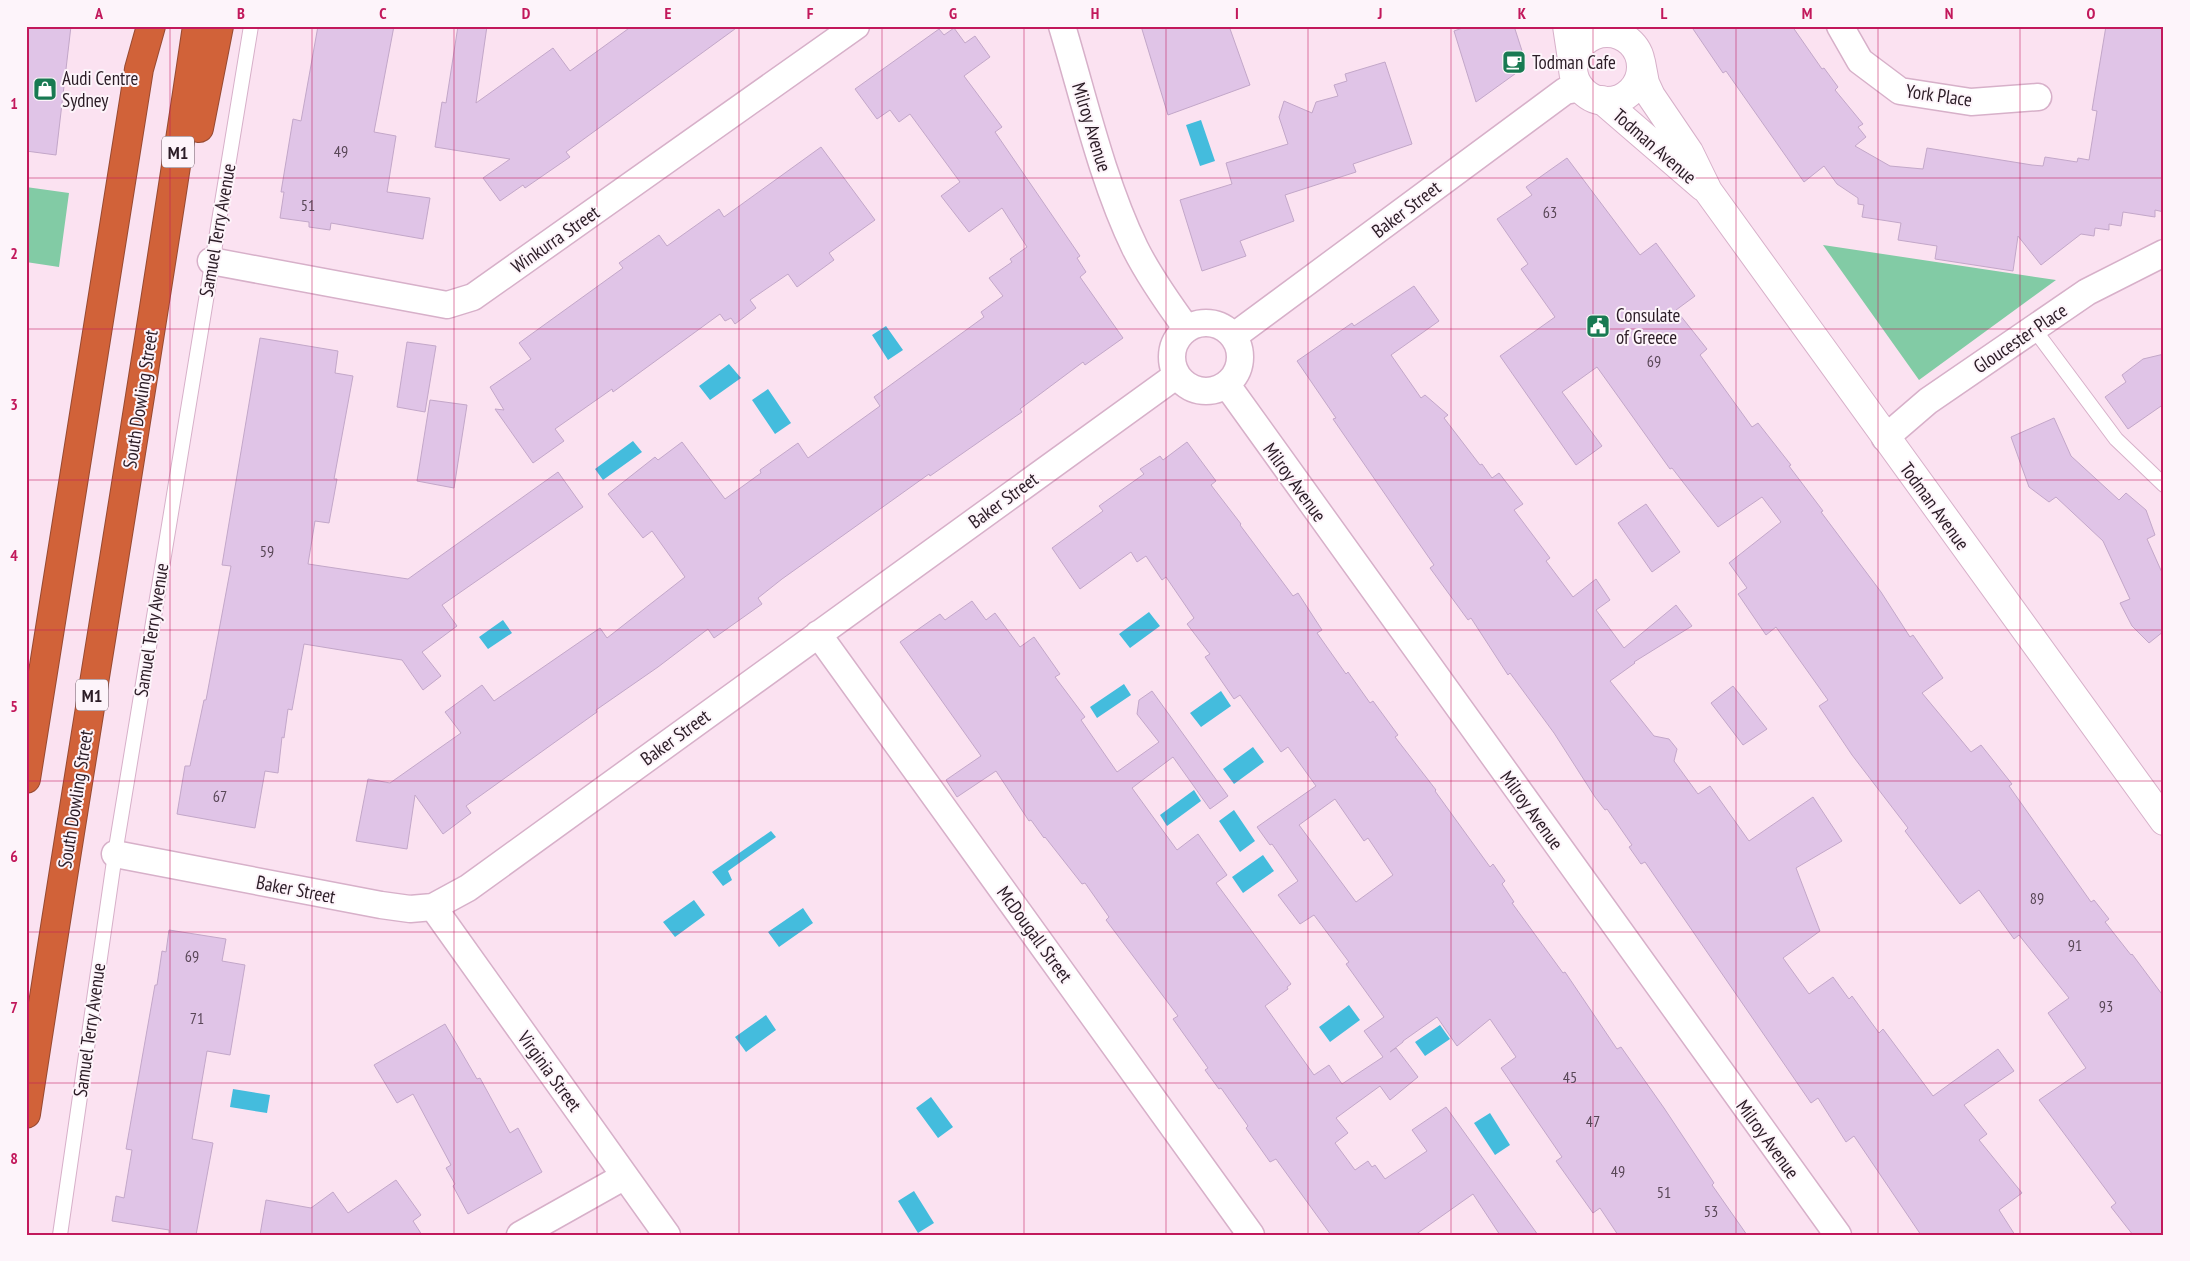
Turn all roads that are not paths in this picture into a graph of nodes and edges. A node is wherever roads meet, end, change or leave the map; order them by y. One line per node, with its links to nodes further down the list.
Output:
1 (150, 26): 24 (highway)
2 (196, 26): 15 (highway, M1)
3 (219, 26): 15 (highway)
4 (251, 26): 14 (lane, Samuel Terry Avenue)
5 (856, 26): 14 (street, Winkurra Street)
6 (1062, 26): 16 (street, Milroy Avenue)
7 (1567, 26): 10 (main road)
8 (1840, 26): 11 (street, York Place)
9 (1629, 43): 10 (main road); 10 (main road); 12 (main road, Todman Avenue)
10 (1585, 85): 12 (main road, Todman Avenue); 18 (street, Baker Street)
11 (2038, 98)
12 (1708, 191): 21 (main road, Todman Avenue)
13 (2164, 253): 17 (street, Gloucester Place)
14 (211, 260): 28 (lane, Samuel Terry Avenue)
15 (160, 277): 30 (highway, South Dowling Street / M1)
16 (1187, 329): 18 (street); 19 (street)
17 (2034, 329): 21 (street, Gloucester Place); 22 (lane)
18 (1234, 336): 20 (street)
19 (1177, 375): 20 (street); 23 (street, Baker Street)
20 (1226, 385): 36 (street, Milroy Avenue)
21 (1885, 438): 27 (main road, Todman Avenue)
22 (2164, 485)
23 (818, 634): 29 (street, Baker Street); 35 (street, McDougall Street)
24 (36, 726): 25 (highway); 26 (highway)
25 (26, 771)
26 (26, 778)
27 (2164, 821)
28 (115, 854): 29 (street, Baker Street); 32 (lane, Samuel Terry Avenue)
29 (433, 907): 31 (street, Virginia Street)
30 (26, 1114)
31 (625, 1176): 33 (street); 34 (street, Virginia Street)
32 (60, 1235)
33 (520, 1235)
34 (667, 1235)
35 (1251, 1235)
36 (1838, 1235)

